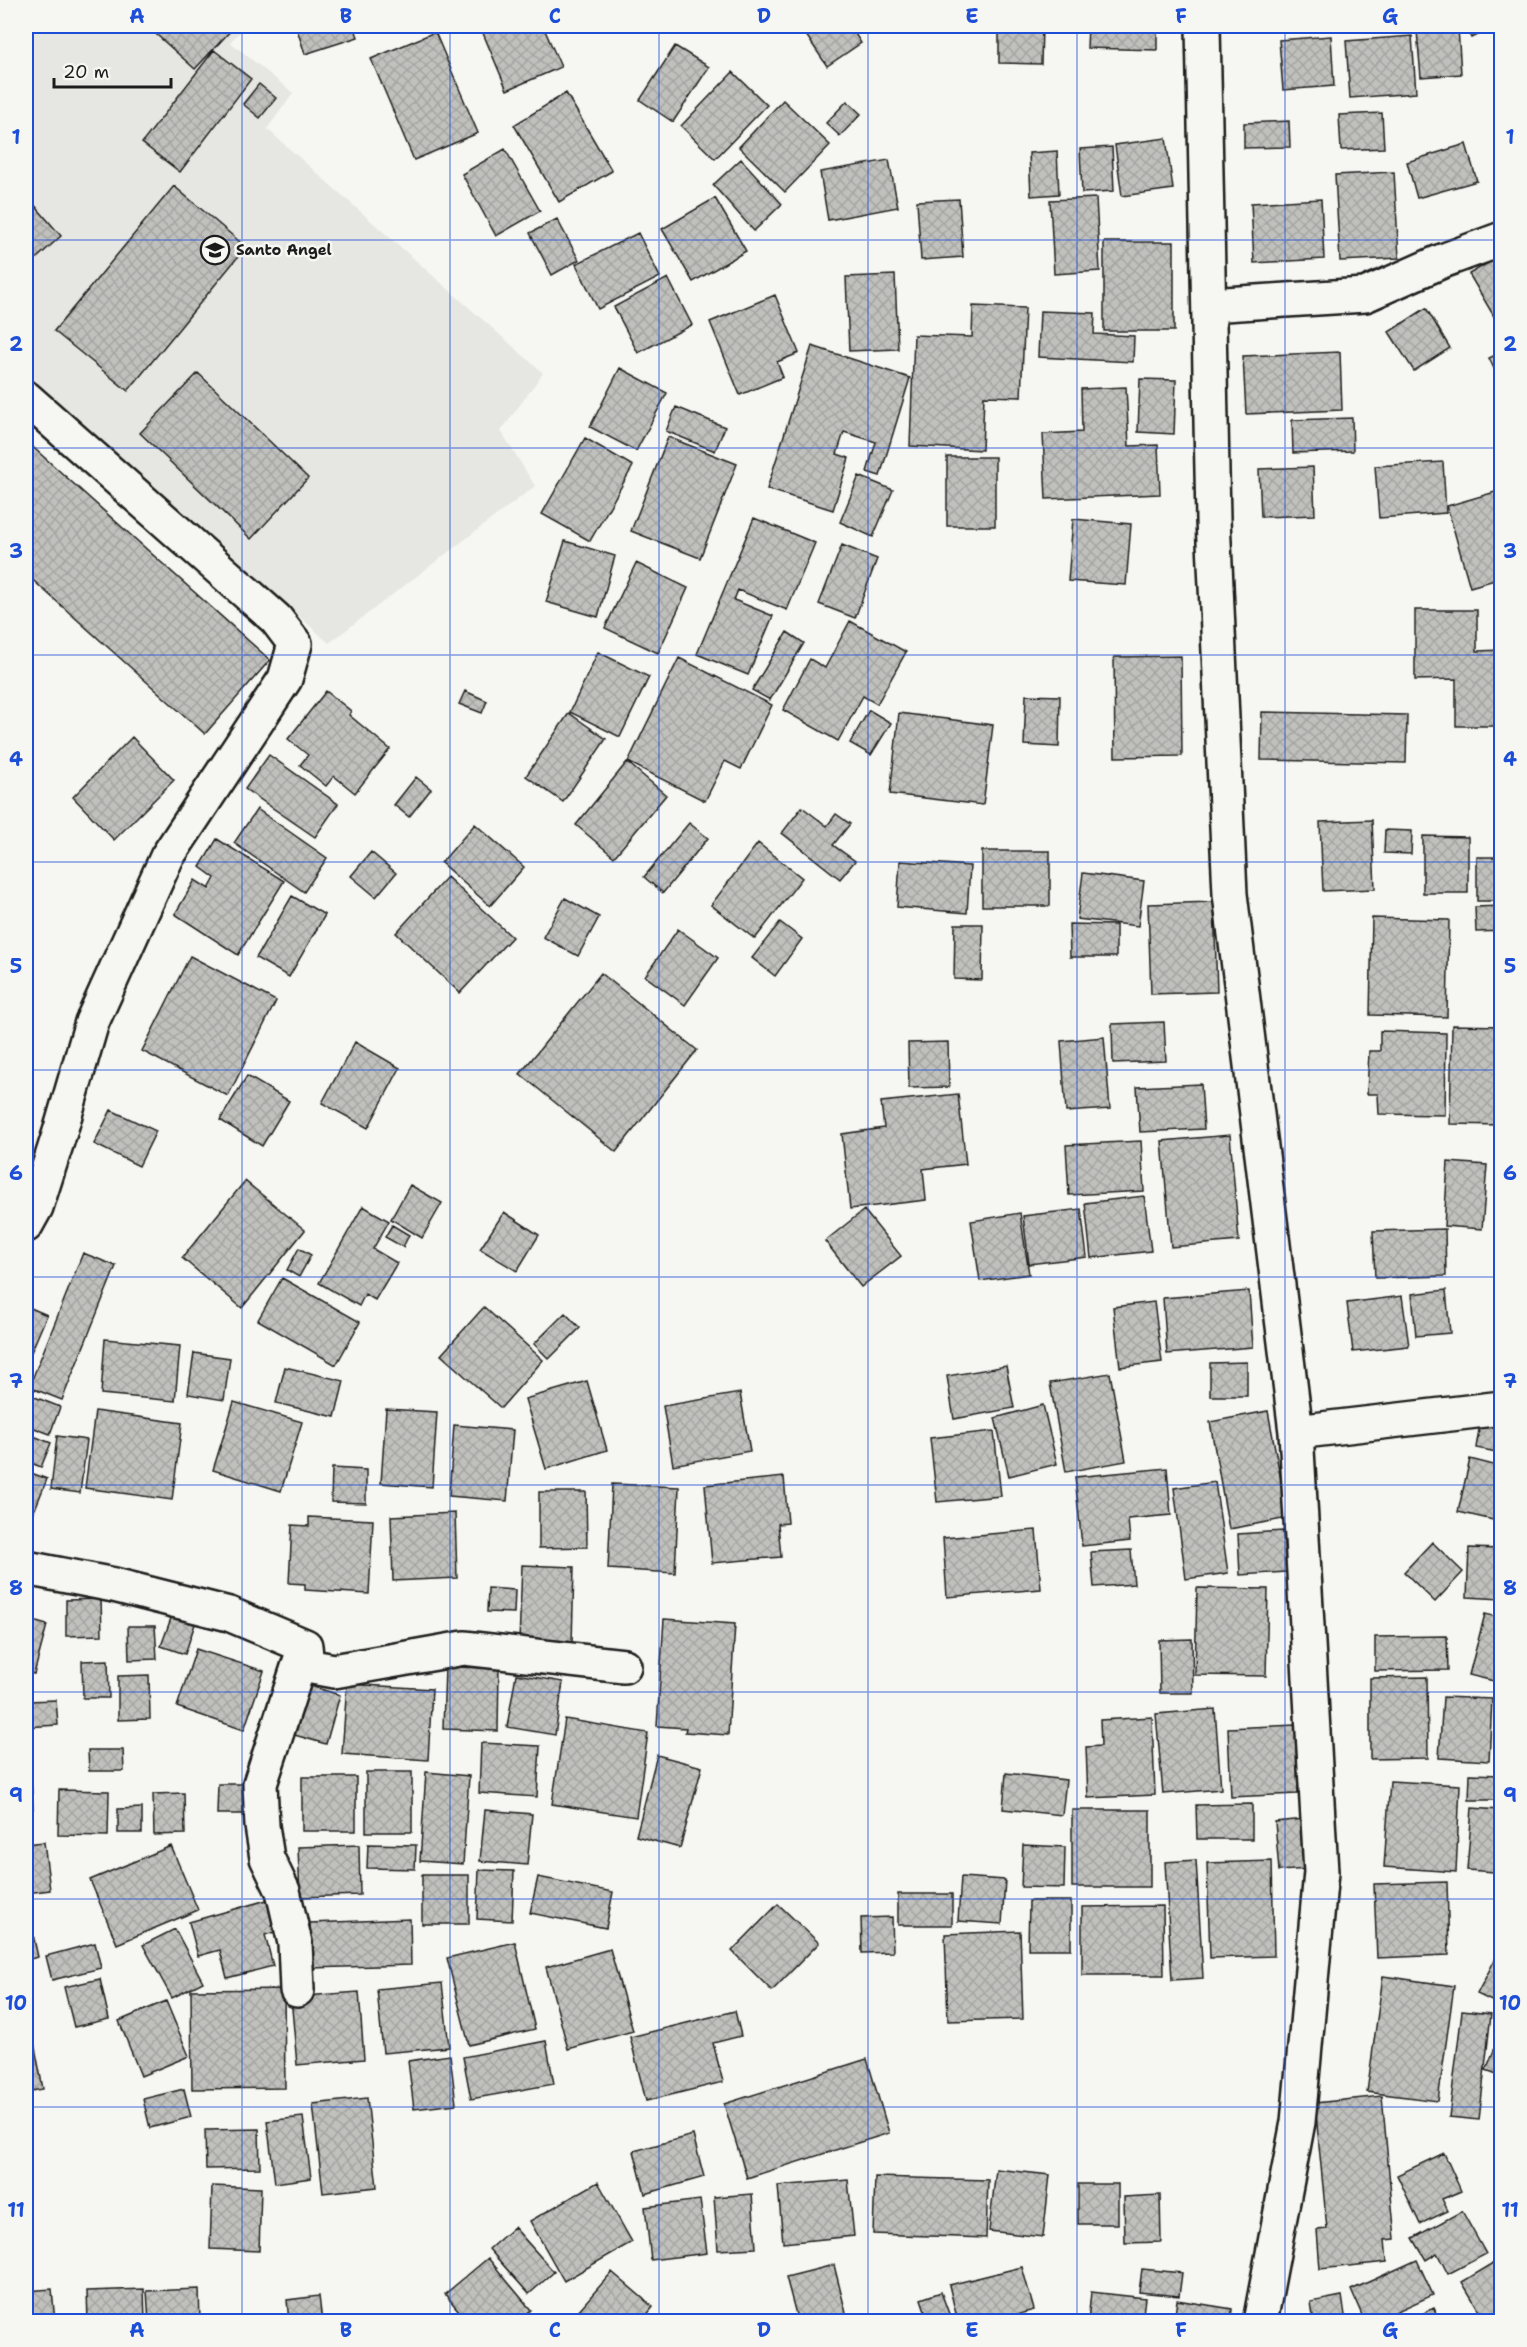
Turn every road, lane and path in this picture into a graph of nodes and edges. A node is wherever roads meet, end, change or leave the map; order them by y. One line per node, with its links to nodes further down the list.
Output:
1 (1203, 26): 3 (street)
2 (1502, 239): 3 (street)
3 (1209, 305): 7 (street)
4 (26, 398): 5 (street)
5 (26, 1226)
6 (1502, 1408): 7 (street)
7 (1296, 1432): 12 (street)
8 (26, 1568): 9 (street)
9 (305, 1646): 10 (street); 11 (street)
10 (624, 1666)
11 (297, 1990)
12 (1260, 2322)

